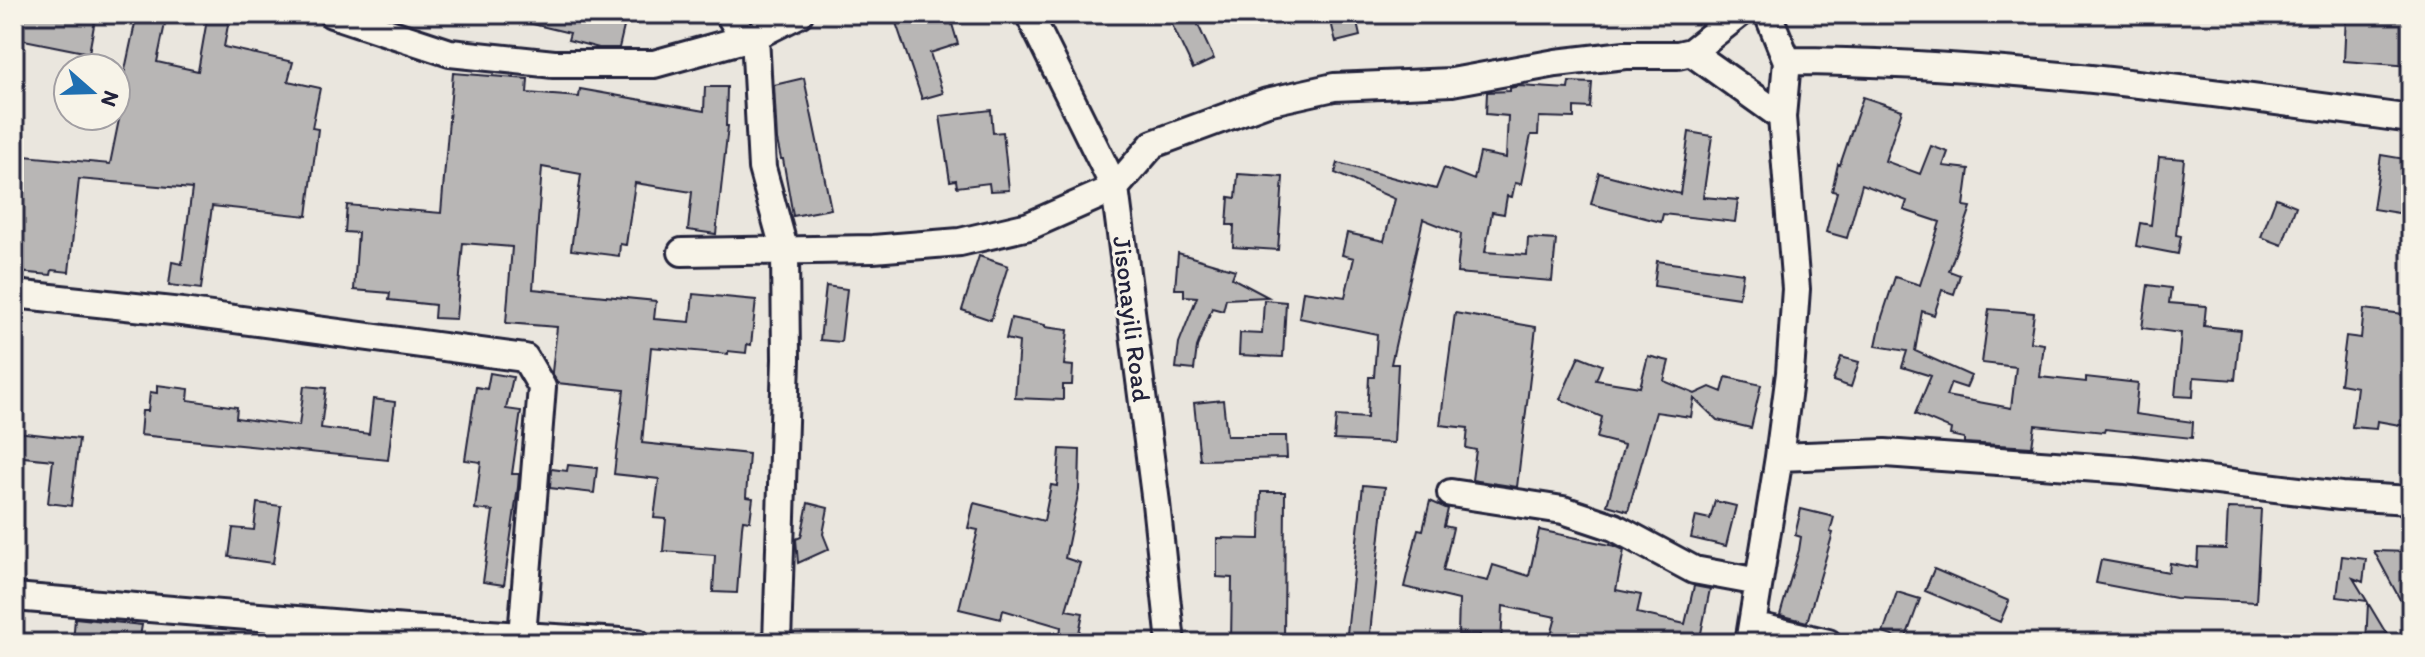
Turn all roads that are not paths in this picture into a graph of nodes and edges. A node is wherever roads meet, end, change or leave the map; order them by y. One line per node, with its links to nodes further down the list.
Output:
1 (332, 14): 7 (street)
2 (729, 14): 7 (street)
3 (799, 14): 7 (street)
4 (1029, 14): 12 (street, Jisonayili Road)
5 (1739, 14): 8 (street)
6 (1768, 14): 9 (street)
7 (749, 37): 14 (street)
8 (1691, 52): 10 (street); 12 (street)
9 (1787, 61): 10 (street); 11 (street)
10 (1782, 117): 16 (street)
11 (2411, 119)
12 (1115, 188): 14 (street); 25 (street, Jisonayili Road)
13 (682, 252): 14 (street)
14 (785, 252): 24 (street)
15 (14, 294): 22 (street)
16 (1779, 457): 18 (street); 19 (street)
17 (1451, 493): 19 (street)
18 (2411, 500)
19 (1759, 582): 21 (street)
20 (14, 597): 22 (street)
21 (1750, 634): 26 (street)
22 (522, 636): 23 (street)
23 (637, 643)
24 (777, 643)
25 (1171, 643)
26 (1828, 643)

